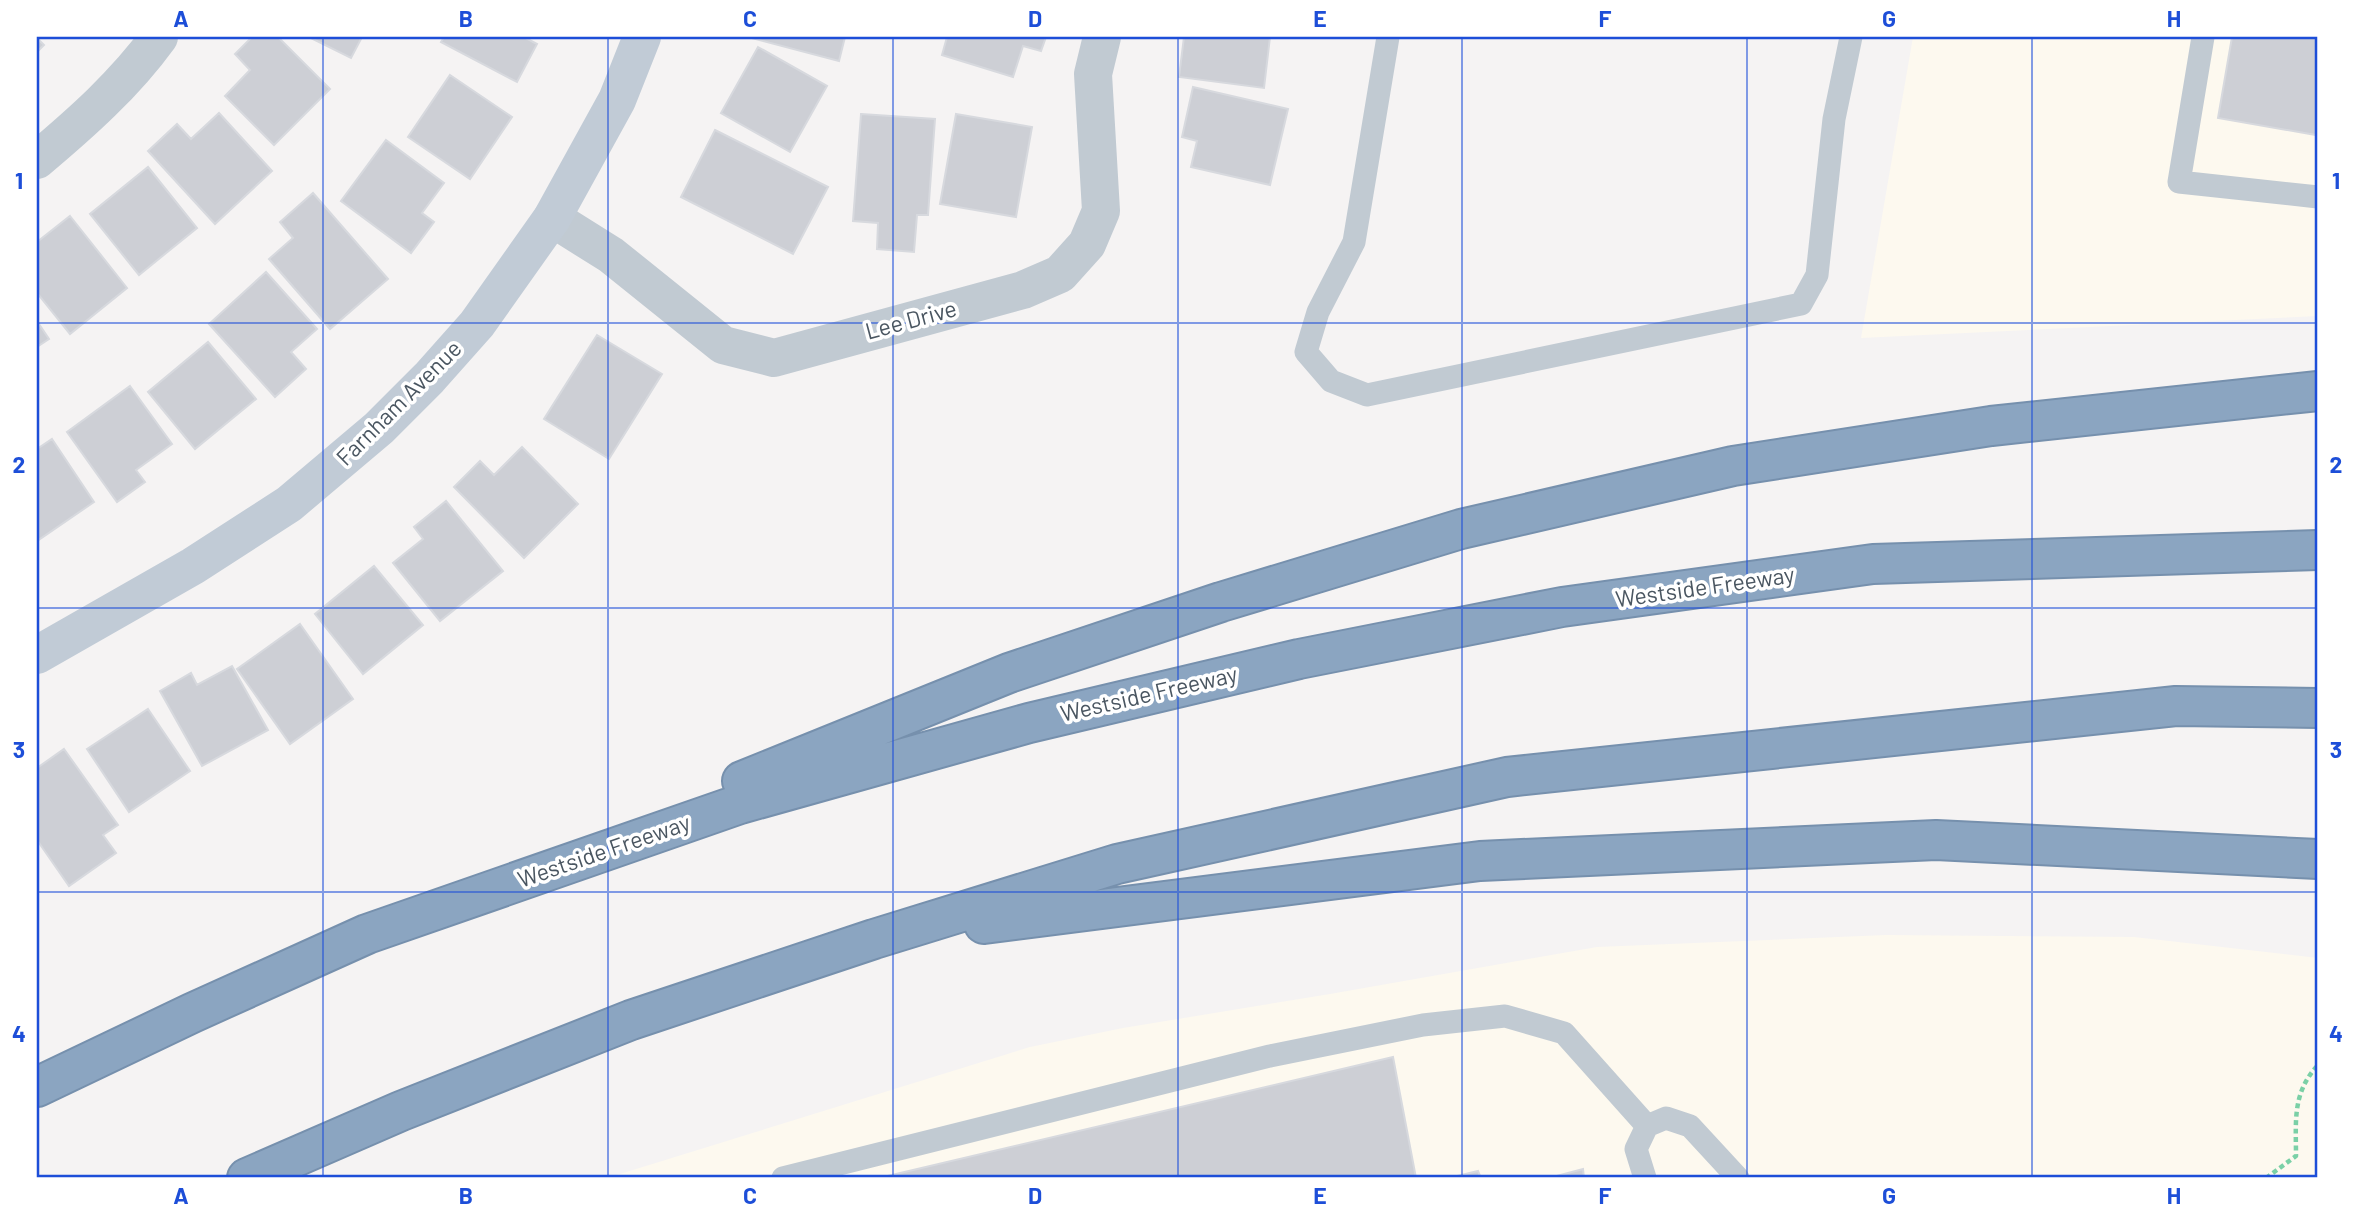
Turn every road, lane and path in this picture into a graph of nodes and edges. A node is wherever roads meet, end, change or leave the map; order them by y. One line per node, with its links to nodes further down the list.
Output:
1 (159, 37): 7 (street)
2 (642, 37): 9 (street, Farnham Avenue)
3 (1102, 37): 9 (street, Lee Drive)
4 (1388, 37): 5 (lane)
5 (1851, 37)
6 (2203, 37): 8 (lane)
7 (37, 160)
8 (2318, 197)
9 (552, 218): 12 (street, Farnham Avenue)
10 (2318, 391): 15 (highway)
11 (2318, 550): 15 (highway, Westside Freeway)
12 (37, 655)
13 (2318, 708): 16 (highway)
14 (2318, 859): 16 (highway)
15 (368, 934): 18 (highway, Westside Freeway)
16 (874, 939): 20 (highway)
17 (2318, 1065): 24 (path)
18 (37, 1087)
19 (1647, 1126): 21 (lane); 22 (lane); 23 (lane)
20 (247, 1178)
21 (783, 1178)
22 (1644, 1178)
23 (1738, 1178)
24 (2266, 1178)

